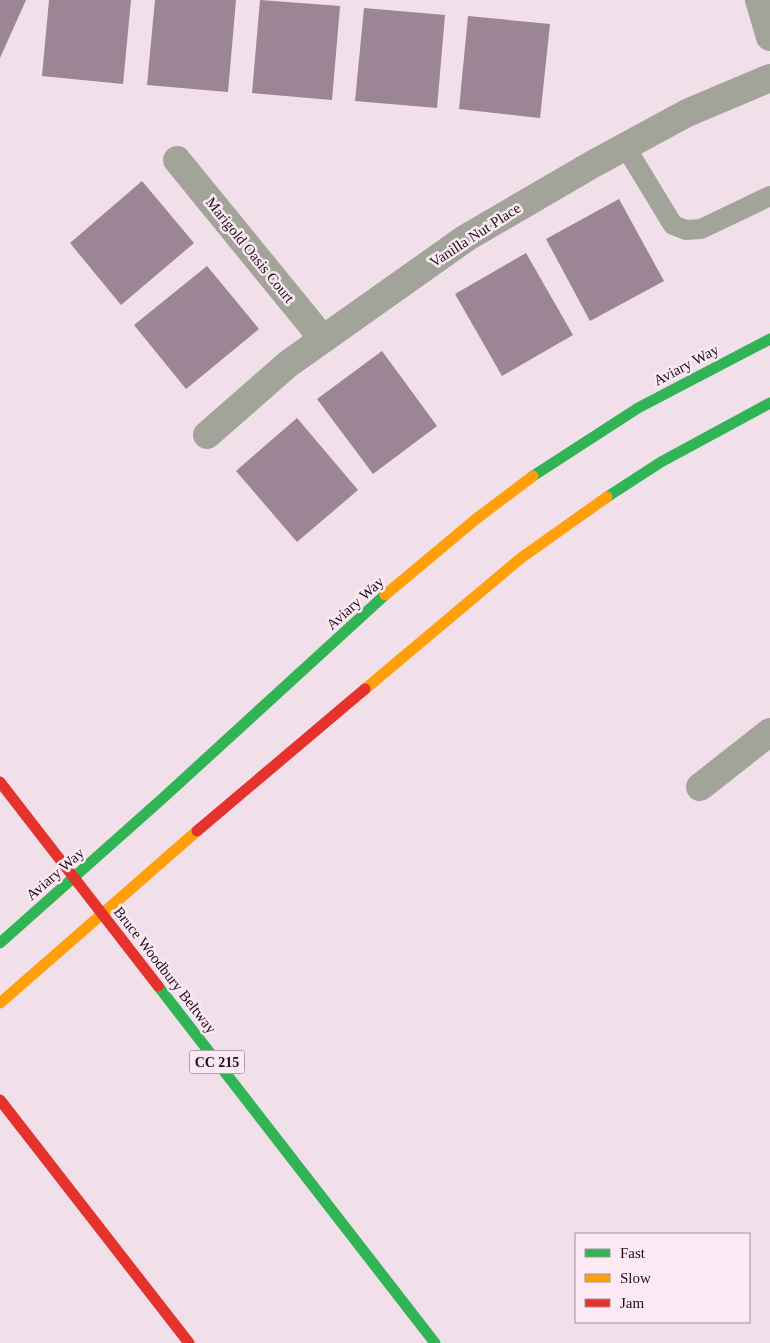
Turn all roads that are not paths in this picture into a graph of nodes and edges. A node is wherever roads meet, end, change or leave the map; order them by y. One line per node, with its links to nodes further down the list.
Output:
1 (759, 0): 2 (street)
2 (770, 36)
3 (770, 78): 4 (street, Vanilla Nut Place)
4 (625, 146): 6 (lane); 7 (street, Vanilla Nut Place)
5 (177, 160): 7 (street, Marigold Oasis Court)
6 (770, 196)
7 (323, 339): 10 (street, Vanilla Nut Place)
8 (770, 339): 14 (main road, Aviary Way)
9 (770, 403): 15 (main road)
10 (207, 434)
11 (770, 732): 13 (street)
12 (0, 782): 18 (main road, Bruce Woodbury Beltway / CC 215)
13 (700, 787)
14 (0, 943)
15 (0, 1003)
16 (0, 1100): 17 (main road)
17 (189, 1343)
18 (435, 1343)

